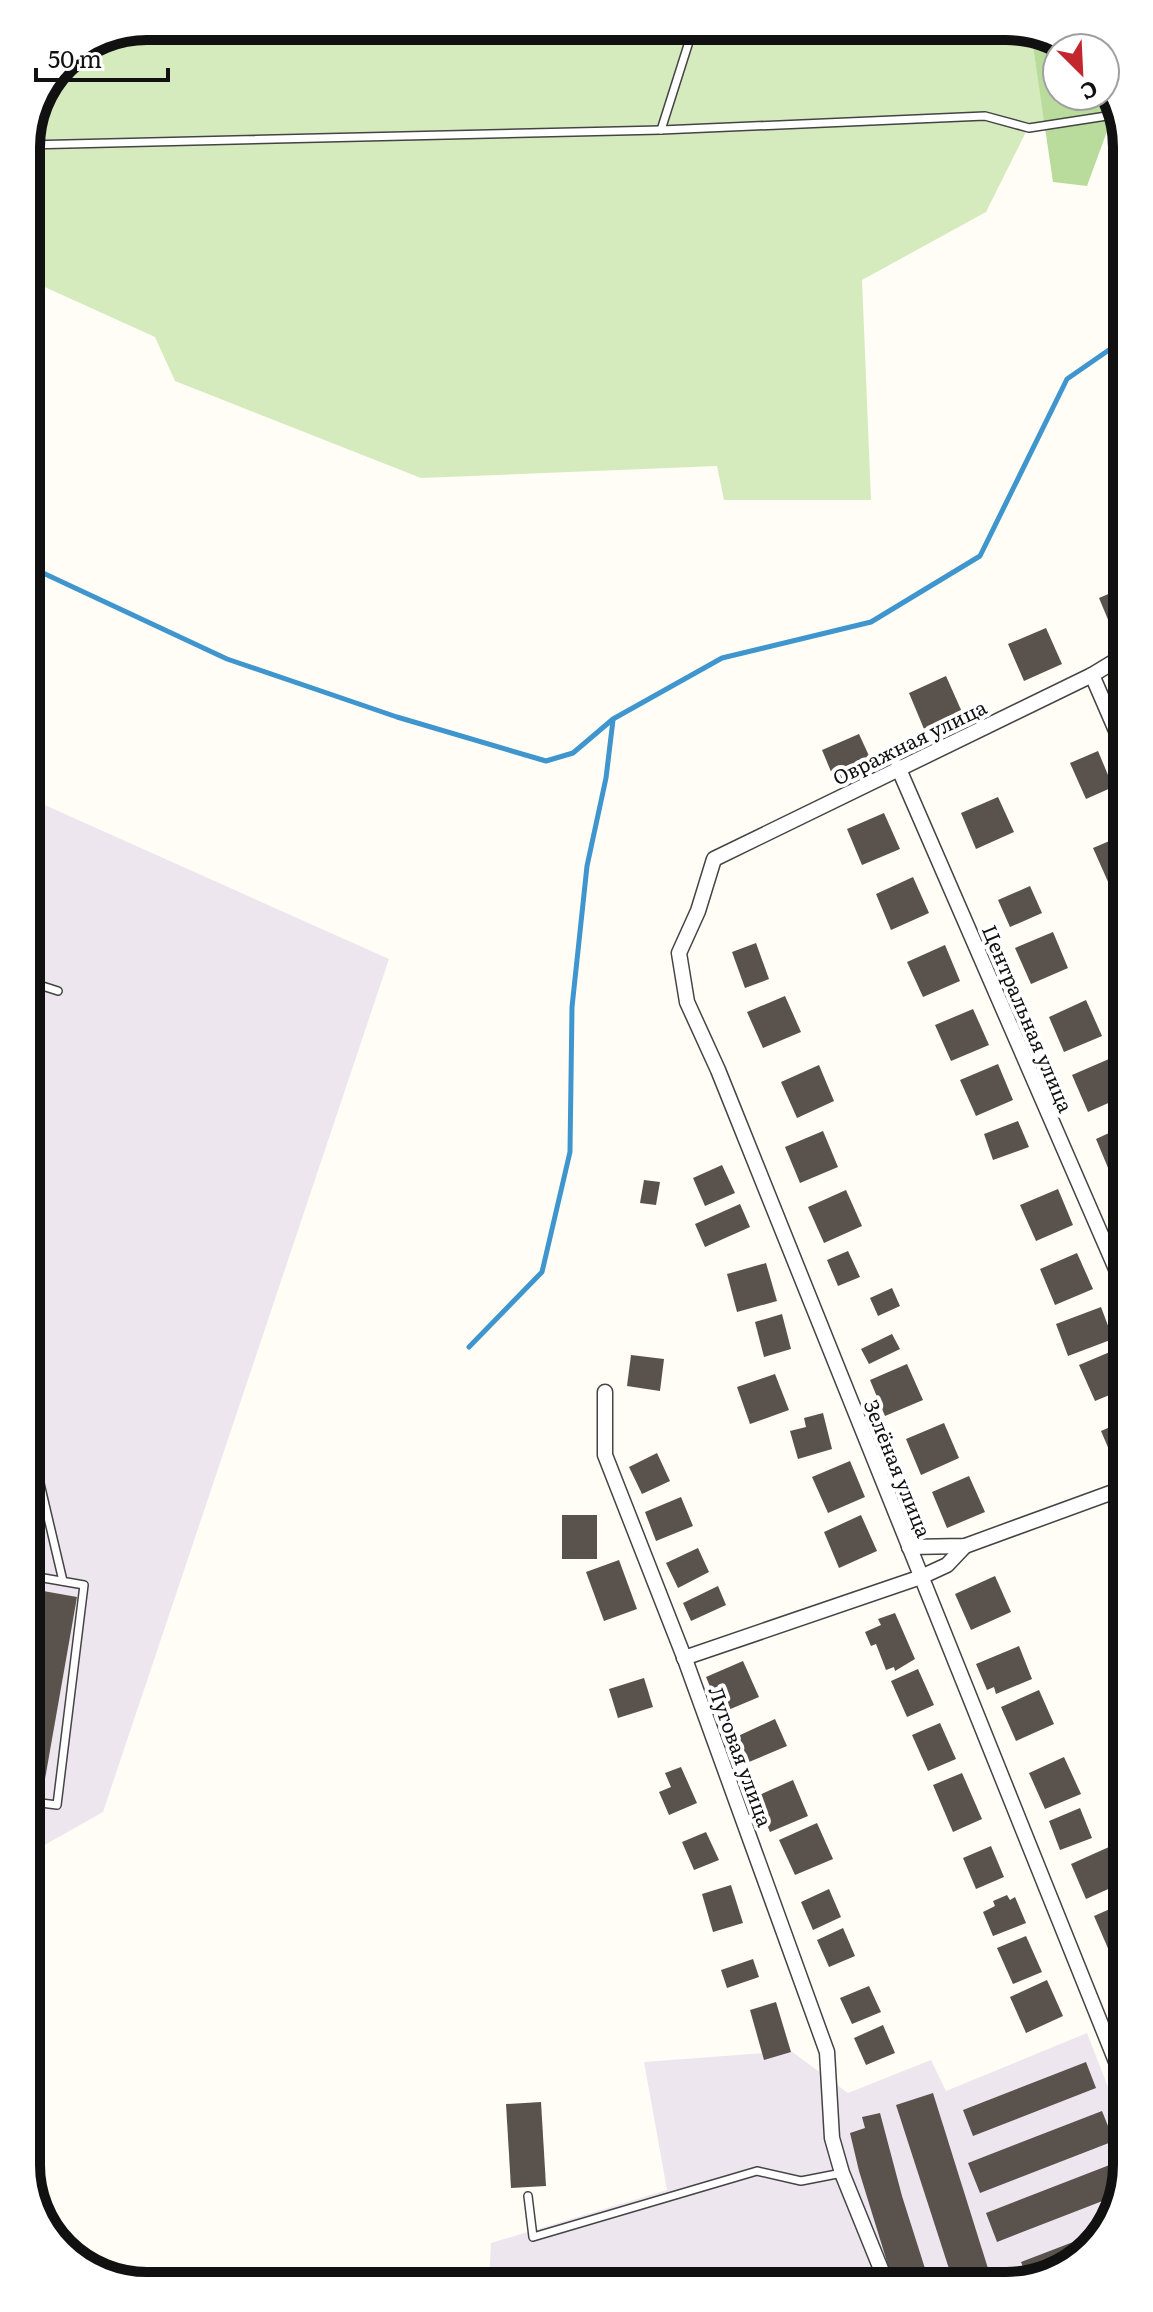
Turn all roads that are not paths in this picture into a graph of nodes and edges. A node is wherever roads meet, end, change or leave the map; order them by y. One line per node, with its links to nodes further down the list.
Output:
1 (690, 40): 3 (lane)
2 (1108, 116): 3 (lane)
3 (661, 130): 4 (lane)
4 (40, 145)
5 (1113, 662): 6 (street, Овражная улица)
6 (1092, 675): 7 (street); 8 (street, Овражная улица)
7 (1113, 724)
8 (898, 767): 9 (street, Овражная улица); 12 (street, Центральная улица)
9 (714, 859): 17 (street, Зелёная улица)
10 (40, 985): 11 (lane)
11 (58, 991)
12 (1113, 1262)
13 (605, 1392): 21 (street, Луговая улица)
14 (40, 1483): 20 (lane)
15 (1113, 1492): 16 (street)
16 (965, 1546): 17 (street); 19 (street)
17 (909, 1547): 19 (street, Зелёная улица)
18 (40, 1577): 20 (lane)
19 (921, 1577): 21 (street); 23 (street, Зелёная улица)
20 (63, 1581): 22 (lane)
21 (684, 1658): 24 (street, Луговая улица)
22 (40, 1803)
23 (1113, 2054)
24 (842, 2173): 25 (lane); 26 (street, Луговая улица)
25 (528, 2196)
26 (882, 2272)

